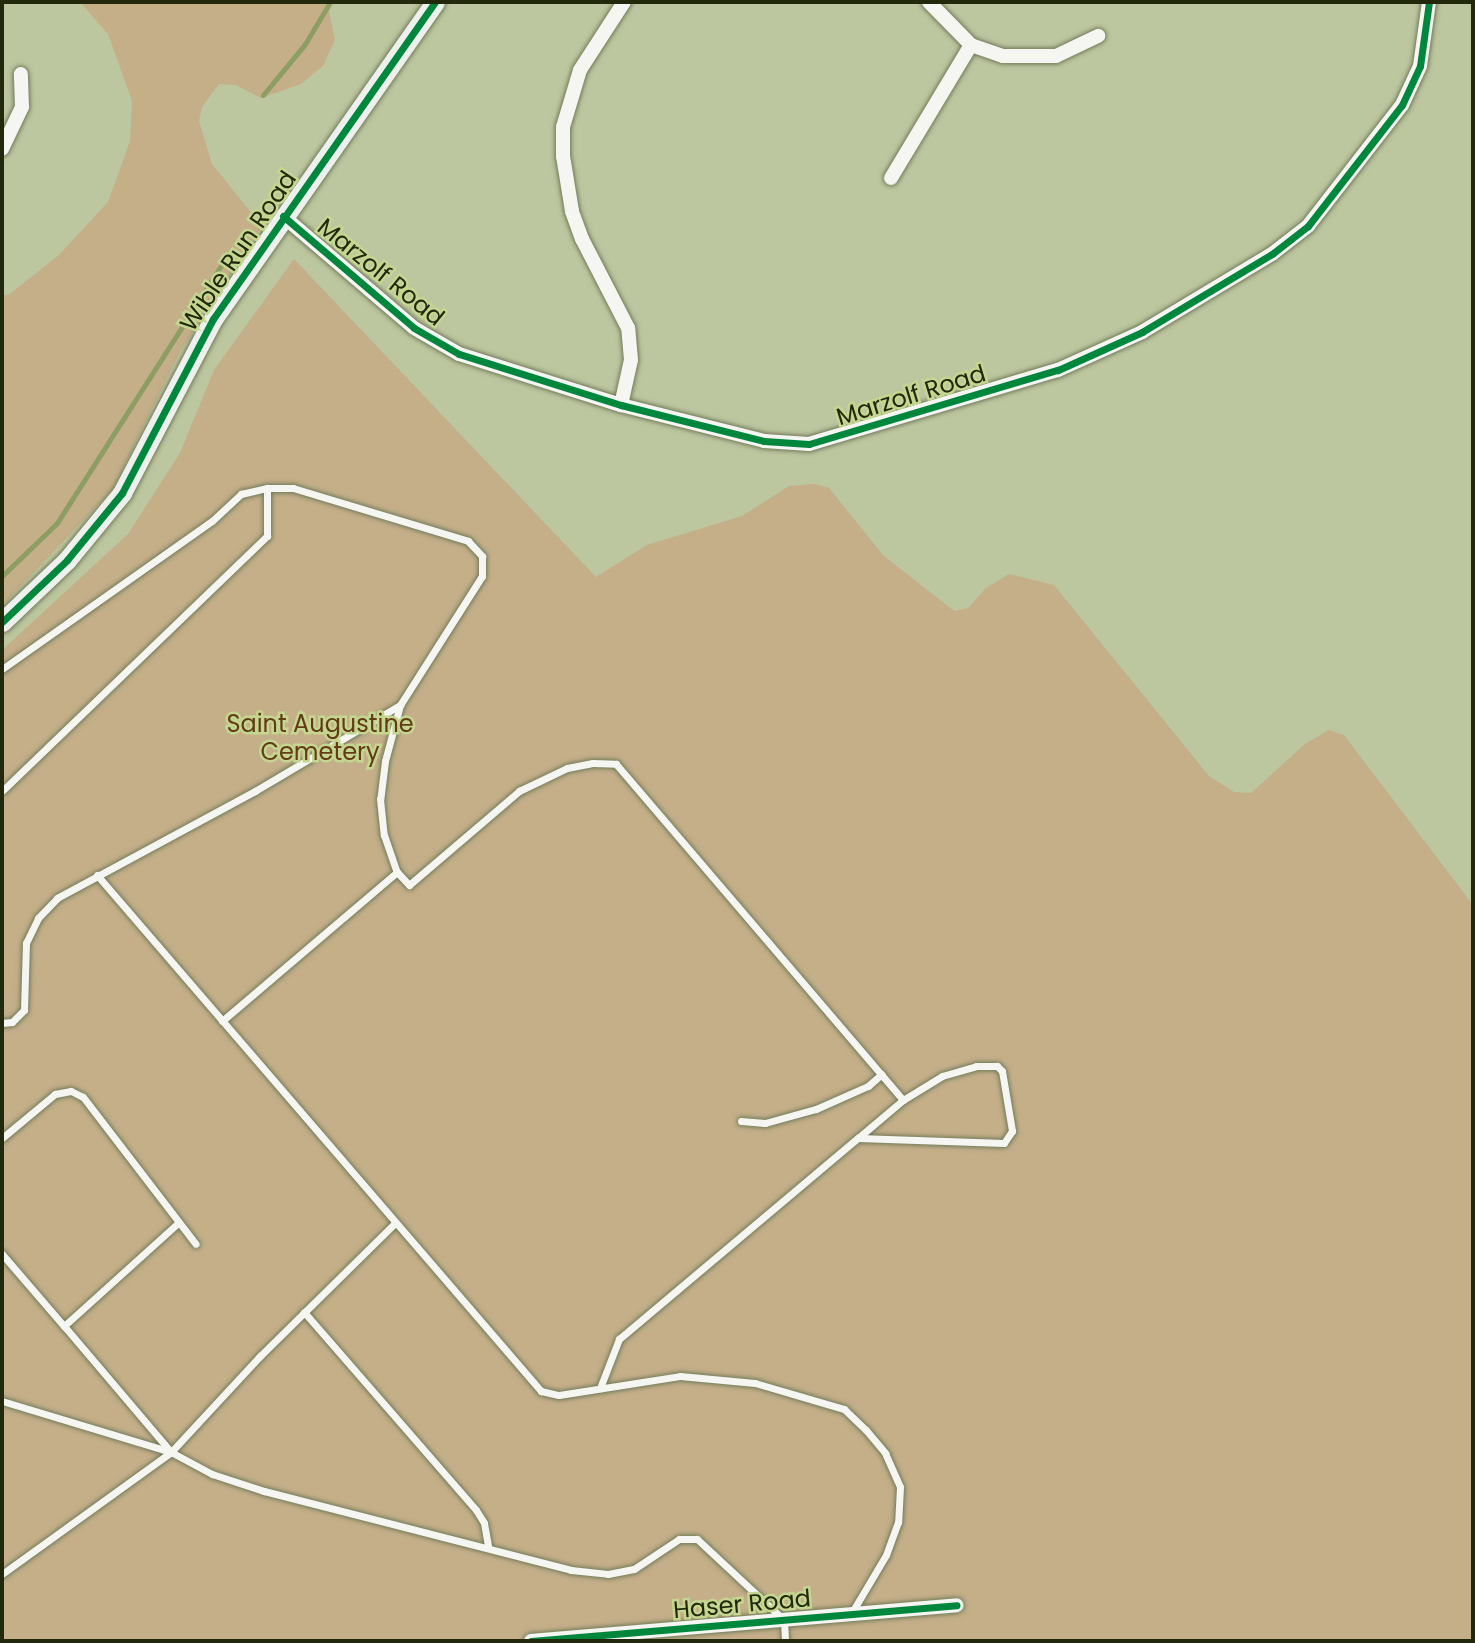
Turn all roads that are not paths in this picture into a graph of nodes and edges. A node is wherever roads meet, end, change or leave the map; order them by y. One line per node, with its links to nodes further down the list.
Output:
1 (435, 2): 10 (street, Wible Run Road)
2 (625, 2): 11 (street)
3 (929, 2): 6 (street)
4 (1429, 2): 11 (street, Marzolf Road)
5 (1098, 36): 6 (street)
6 (971, 45): 9 (street)
7 (21, 75): 8 (street)
8 (2, 149)
9 (891, 178)
10 (283, 216): 11 (street, Marzolf Road); 13 (street, Wible Run Road)
11 (621, 405)
12 (267, 488): 14 (lane); 15 (lane); 16 (lane)
13 (2, 622)
14 (2, 669)
15 (400, 705): 17 (lane); 18 (lane)
16 (2, 792)
17 (397, 872): 19 (lane); 21 (lane)
18 (97, 875): 19 (lane); 20 (lane)
19 (222, 1021): 27 (lane)
20 (2, 1023)
21 (881, 1074): 22 (lane); 23 (lane)
22 (903, 1100): 25 (lane); 25 (lane)
23 (741, 1121)
24 (2, 1138): 26 (lane)
25 (858, 1138): 32 (lane)
26 (178, 1223): 28 (lane); 31 (lane)
27 (395, 1223): 30 (lane); 32 (lane)
28 (196, 1244)
29 (2, 1254): 31 (lane)
30 (304, 1312): 34 (lane); 35 (lane)
31 (64, 1326): 34 (lane)
32 (600, 1388): 38 (lane)
33 (2, 1401): 34 (lane)
34 (171, 1452): 35 (lane); 36 (lane)
35 (488, 1546): 39 (lane)
36 (2, 1574)
37 (956, 1605): 38 (street, Haser Road)
38 (850, 1614): 39 (street, Haser Road)
39 (783, 1620): 40 (street, Haser Road); 42 (lane)
40 (625, 1637): 41 (street, Haser Road)
41 (531, 1641)
42 (785, 1641)

